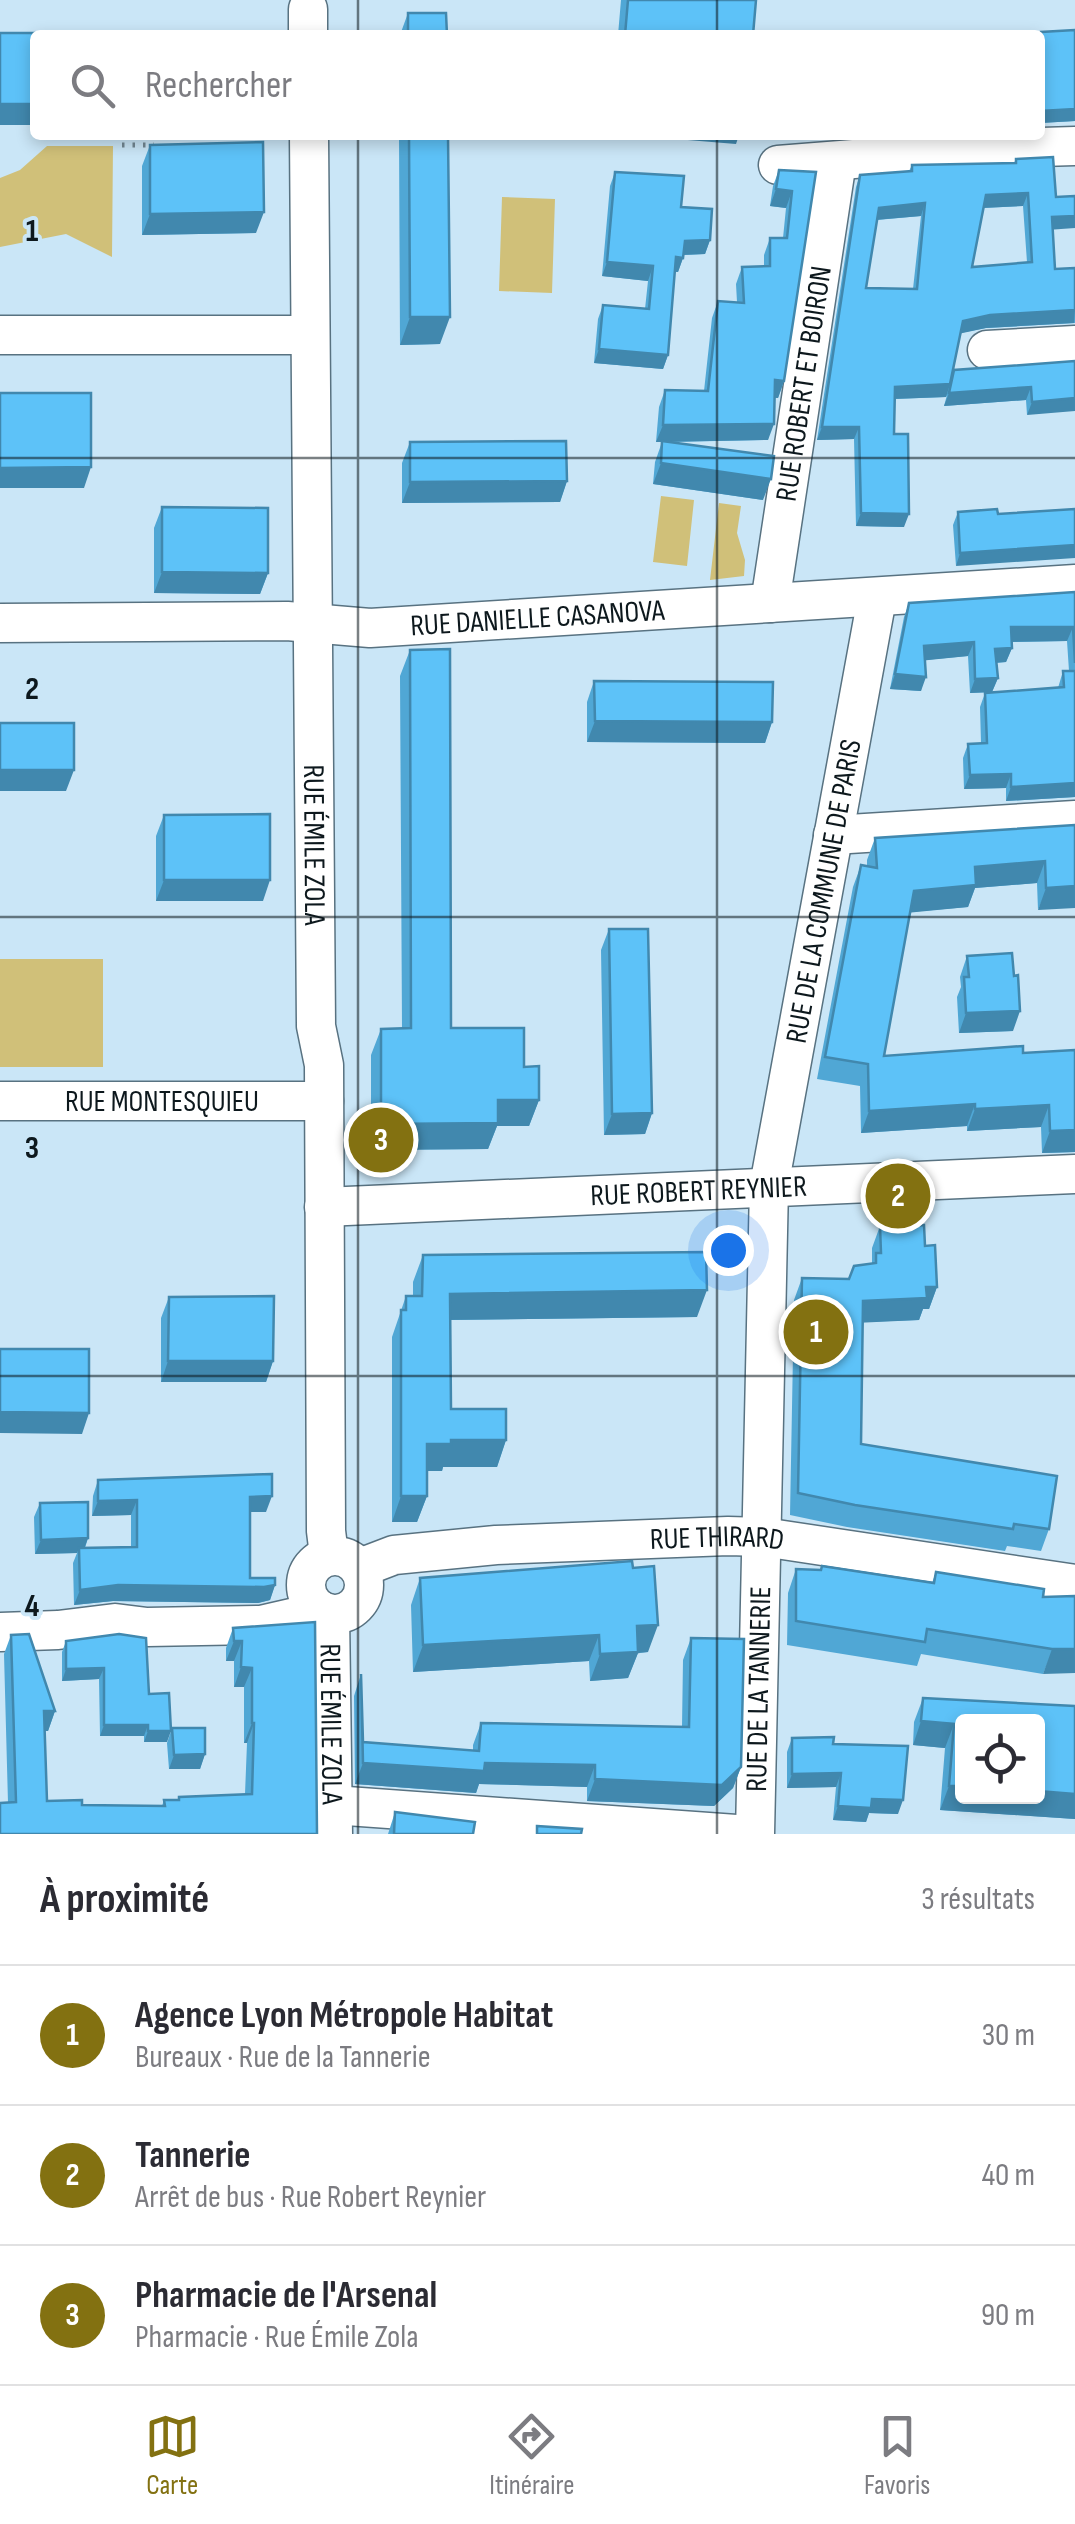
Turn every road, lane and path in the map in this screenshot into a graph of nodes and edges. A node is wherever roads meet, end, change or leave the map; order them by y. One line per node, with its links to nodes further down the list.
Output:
1 (309, 140): 8 (street, RUE ÉMILE ZOLA)
2 (158, 145): 3 (path)
3 (122, 146)
4 (1075, 146): 5 (street)
5 (837, 161): 6 (street); 13 (street, RUE ROBERT ET BOIRON)
6 (778, 165)
7 (0, 335): 8 (street)
8 (310, 335): 15 (street, RUE ÉMILE ZOLA)
9 (1075, 345): 10 (street)
10 (987, 350)
11 (1075, 584): 12 (street, RUE DANIELLE CASANOVA)
12 (877, 598): 13 (street, RUE DANIELLE CASANOVA); 17 (street, RUE DE LA COMMUNE DE PARIS)
13 (770, 603): 15 (street, RUE DANIELLE CASANOVA)
14 (0, 623): 15 (street, RUE DANIELLE CASANOVA)
15 (312, 623): 19 (street, RUE ÉMILE ZOLA)
16 (1075, 820): 17 (street)
17 (833, 835): 21 (street, RUE DE LA COMMUNE DE PARIS)
18 (0, 1101): 19 (street, RUE MONTESQUIEU)
19 (324, 1101): 22 (street, RUE ÉMILE ZOLA)
20 (1075, 1174): 21 (street, RUE ROBERT REYNIER)
21 (769, 1186): 22 (street, RUE ROBERT REYNIER); 23 (street, RUE DE LA TANNERIE)
22 (324, 1207): 24 (street, RUE ÉMILE ZOLA)
23 (763, 1537): 24 (street, RUE THIRARD); 25 (street, RUE THIRARD); 30 (street, RUE DE LA TANNERIE)
24 (344, 1562): 26 (street, RUE ÉMILE ZOLA)
25 (1075, 1584)
26 (326, 1613): 27 (street); 28 (street, RUE ÉMILE ZOLA)
27 (0, 1632)
28 (333, 1820): 29 (street)
29 (736, 1834)
30 (755, 1834)

